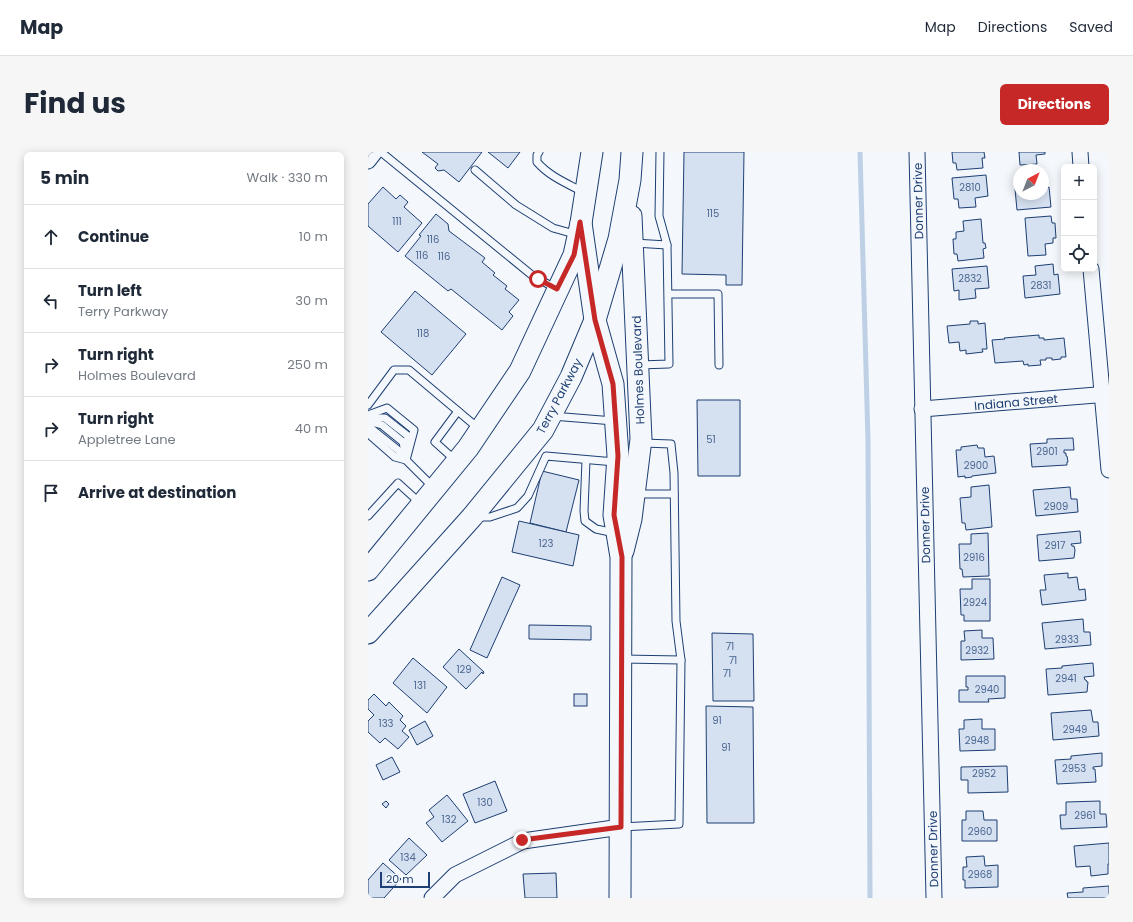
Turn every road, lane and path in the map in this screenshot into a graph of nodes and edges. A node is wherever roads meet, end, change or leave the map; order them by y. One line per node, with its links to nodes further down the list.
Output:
1 (375, 152): 9 (street)
2 (381, 152): 18 (lane)
3 (539, 152): 13 (lane)
4 (592, 152): 13 (street)
5 (632, 152): 12 (street, Terry Parkway)
6 (660, 152): 16 (lane)
7 (917, 152): 25 (street, Donner Drive)
8 (1080, 152): 10 (street)
9 (368, 161)
10 (1081, 164)
11 (475, 170): 14 (lane)
12 (630, 180): 15 (street, Holmes Boulevard); 20 (street, Terry Parkway)
13 (585, 193): 14 (street)
14 (579, 229): 18 (street); 20 (street, Holmes Boulevard)
15 (633, 243): 16 (lane); 21 (street, Holmes Boulevard)
16 (667, 245): 19 (lane)
17 (1091, 272): 23 (street)
18 (557, 289): 33 (street)
19 (669, 294): 21 (lane); 22 (lane)
20 (595, 320): 28 (street, Terry Parkway); 31 (street, Holmes Boulevard)
21 (638, 365): 35 (street, Holmes Boulevard)
22 (719, 365)
23 (1106, 394): 25 (street, Indiana Street); 41 (street)
24 (368, 404): 26 (lane)
25 (922, 409): 57 (street, Donner Drive)
26 (458, 411): 33 (lane); 39 (lane)
27 (368, 415): 37 (lane)
28 (550, 416): 31 (lane); 36 (street, Terry Parkway)
29 (368, 418): 37 (lane)
30 (368, 421): 37 (lane)
31 (616, 421): 40 (street, Holmes Boulevard)
32 (368, 426): 37 (lane)
33 (480, 430): 39 (street)
34 (368, 432): 37 (lane)
35 (640, 443): 43 (street, Holmes Boulevard); 44 (lane)
36 (538, 450): 38 (lane); 47 (street, Terry Parkway); 47 (lane)
37 (406, 460): 42 (lane)
38 (586, 460): 40 (lane); 48 (lane)
39 (457, 461): 42 (street)
40 (618, 462): 48 (street, Holmes Boulevard)
41 (1109, 470)
42 (435, 489): 45 (street)
43 (634, 494): 44 (lane); 49 (street, Holmes Boulevard)
44 (674, 494): 53 (lane)
45 (422, 505): 46 (lane); 50 (street)
46 (368, 516)
47 (472, 517): 51 (street, Terry Parkway)
48 (617, 533): 49 (street, Holmes Boulevard)
49 (622, 557): 52 (street, Holmes Boulevard)
50 (368, 569)
51 (368, 633)
52 (621, 658): 53 (lane); 54 (street, Holmes Boulevard)
53 (681, 660): 54 (lane)
54 (621, 827): 55 (street); 56 (street, Holmes Boulevard)
55 (432, 898)
56 (620, 898)
57 (934, 898)

